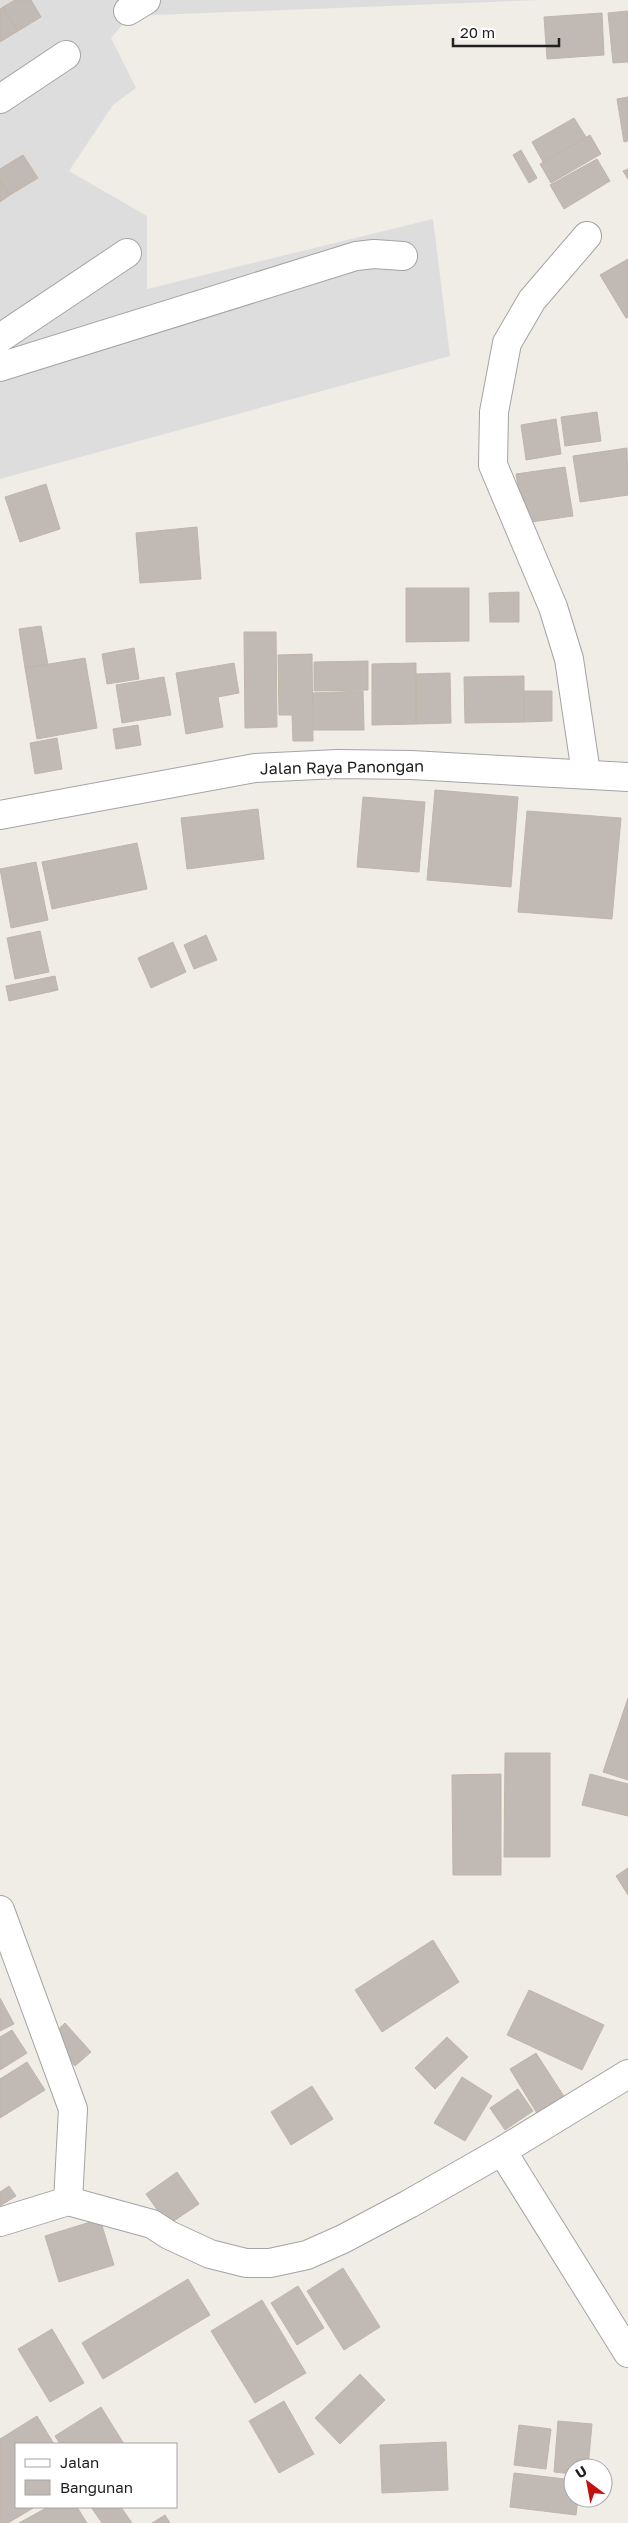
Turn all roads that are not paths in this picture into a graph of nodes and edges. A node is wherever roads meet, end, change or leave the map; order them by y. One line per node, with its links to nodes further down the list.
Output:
1 (66, 55): 2 (street)
2 (0, 99)
3 (587, 236): 8 (street)
4 (127, 253): 6 (street)
5 (403, 256): 7 (street)
6 (0, 338)
7 (0, 367)
8 (586, 774): 9 (street, Jalan Raya Panongan); 10 (street, Jalan Raya Panongan)
9 (628, 777)
10 (0, 815)
11 (0, 1910): 14 (street)
12 (628, 2074): 13 (street)
13 (502, 2151): 14 (street); 16 (street)
14 (68, 2202): 15 (street)
15 (0, 2222)
16 (628, 2353)

